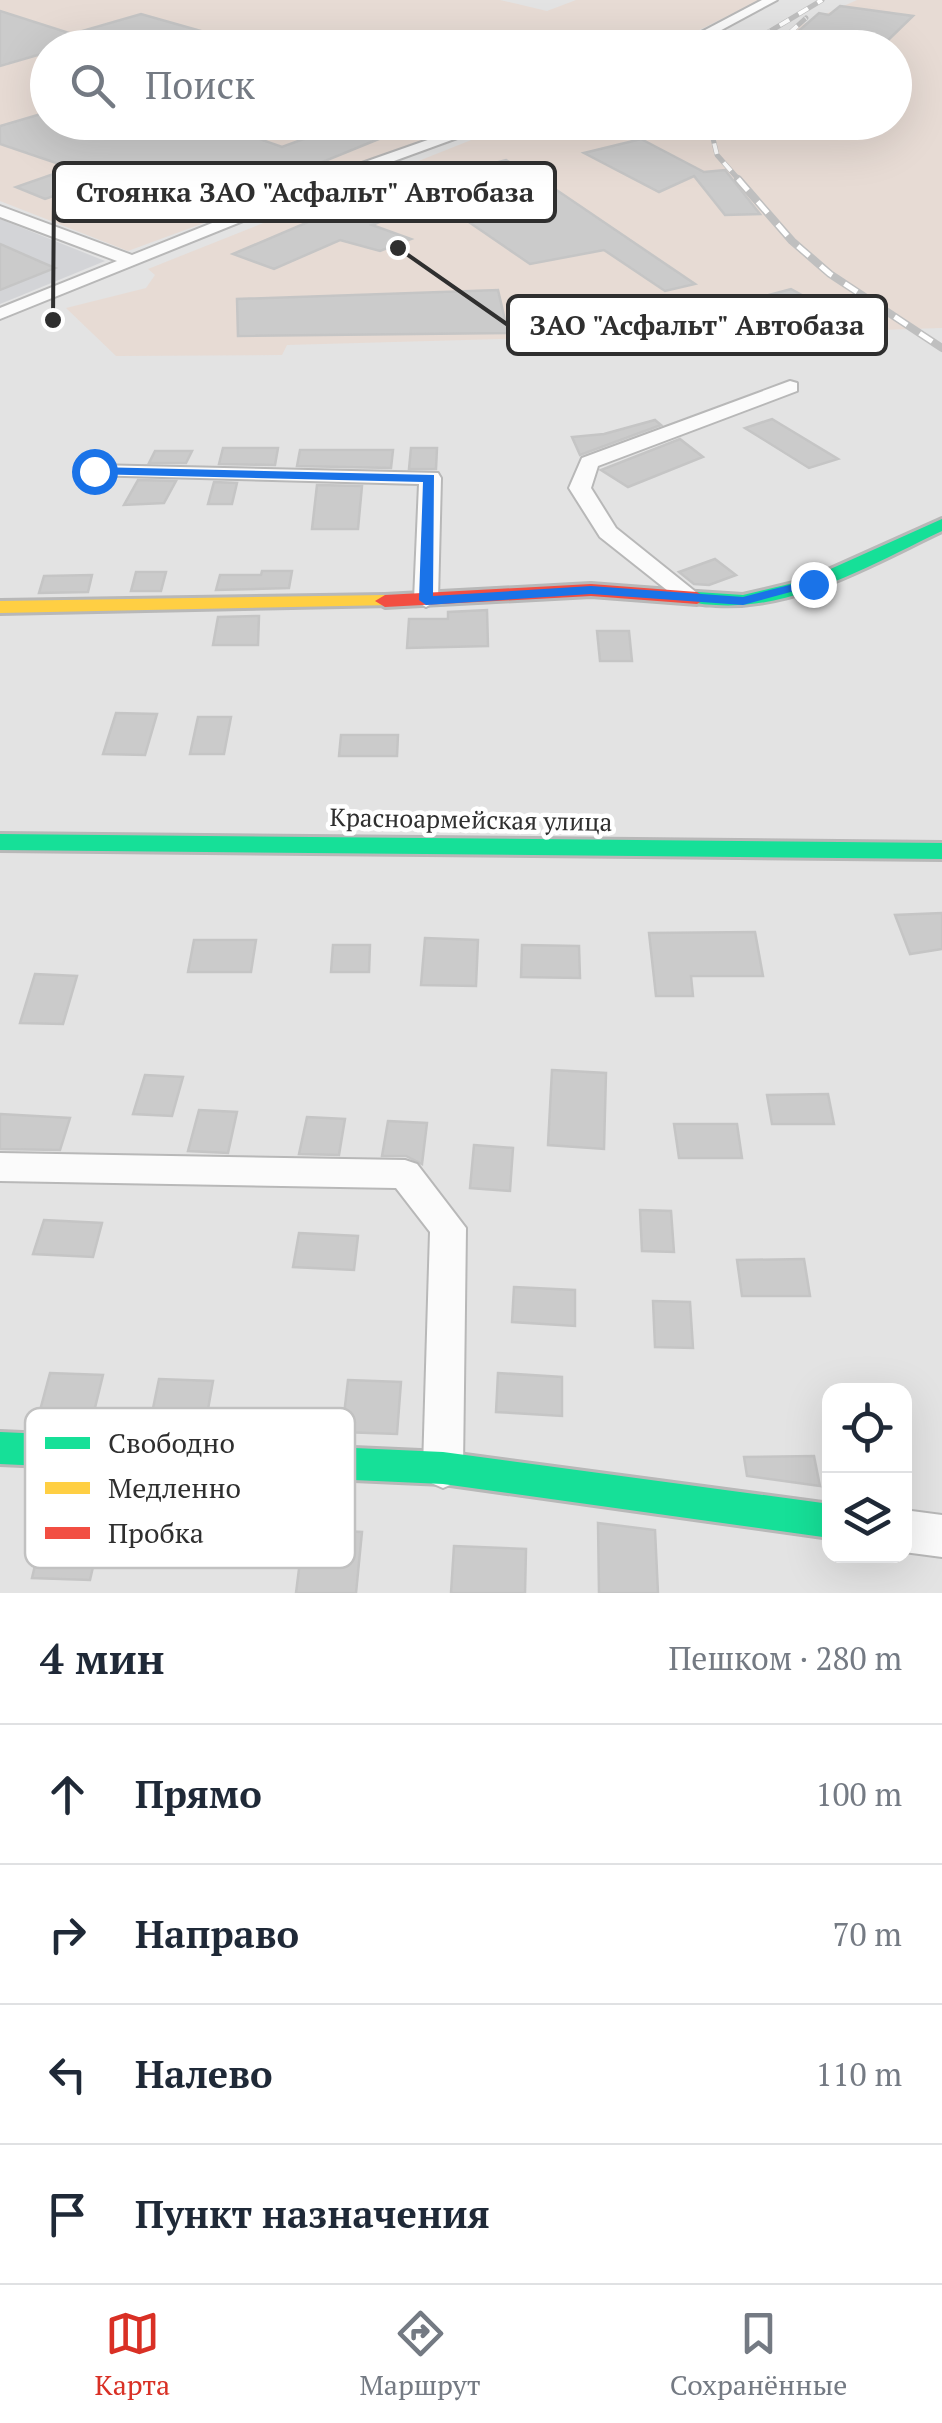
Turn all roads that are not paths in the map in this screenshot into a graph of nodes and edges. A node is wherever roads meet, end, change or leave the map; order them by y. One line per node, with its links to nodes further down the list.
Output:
1 (772, 0): 2 (street)
2 (712, 30)
3 (442, 140): 5 (street)
4 (0, 211): 5 (street)
5 (131, 260): 6 (street)
6 (0, 314)
7 (790, 387): 10 (street)
8 (94, 471): 11 (street)
9 (942, 524): 10 (street)
10 (690, 597): 11 (street)
11 (426, 600): 12 (street)
12 (0, 606)
13 (0, 842): 14 (street, Красноармейская улица)
14 (942, 851)
15 (0, 1167): 19 (street)
16 (0, 1448): 17 (street)
17 (25, 1449)
18 (355, 1464): 19 (street)
19 (443, 1468): 20 (street)
20 (822, 1519)
21 (912, 1532): 22 (street)
22 (942, 1536)

